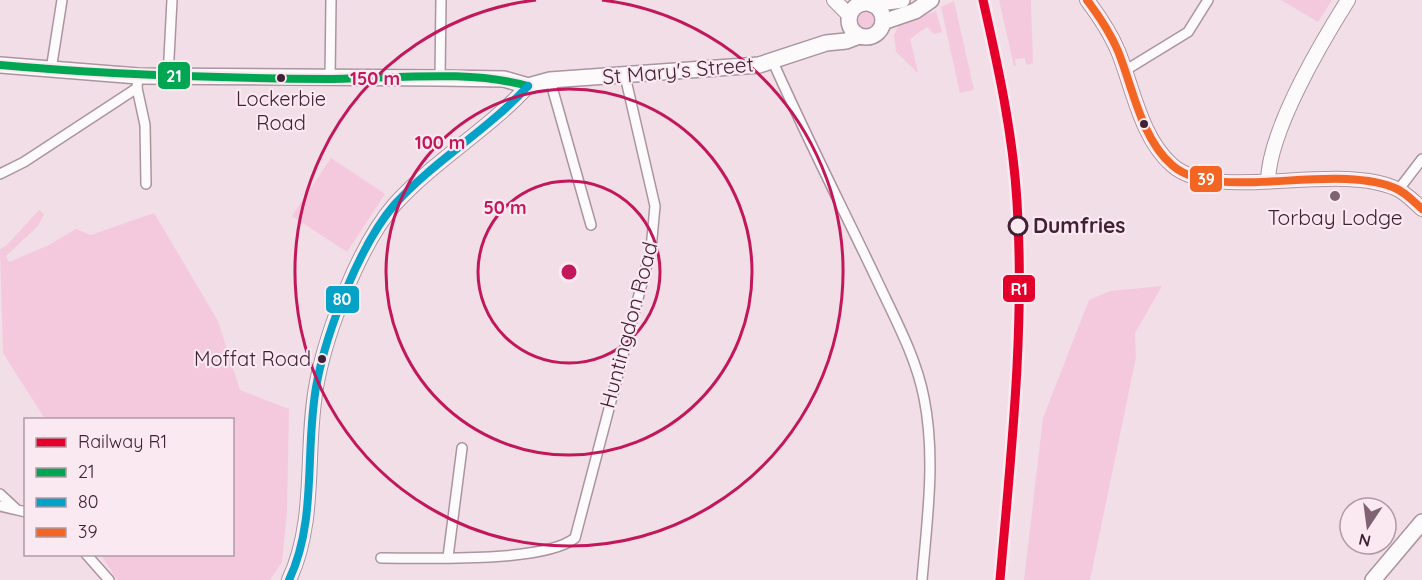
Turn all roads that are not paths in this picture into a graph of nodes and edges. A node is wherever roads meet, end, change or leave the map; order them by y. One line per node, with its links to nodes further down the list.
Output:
1 (62, 0): 18 (street)
2 (172, 0): 21 (street)
3 (331, 0): 23 (street)
4 (441, 0): 22 (street)
5 (834, 0): 12 (street)
6 (902, 0): 11 (main road)
7 (1087, 0): 19 (street)
8 (1208, 0): 19 (street)
9 (1348, 0): 29 (street)
10 (925, 1): 13 (main road)
11 (867, 2): 12 (main road); 13 (main road)
12 (848, 18): 14 (main road); 15 (main road, St Mary's Street)
13 (883, 22): 14 (main road)
14 (859, 36): 15 (main road, St Mary's Street)
15 (826, 43): 16 (main road, St Mary's Street)
16 (773, 62): 20 (main road, St Mary's Street); 47 (street)
17 (0, 65): 18 (main road)
18 (51, 70): 25 (main road)
19 (1125, 70): 29 (street)
20 (625, 76): 24 (main road, St Mary's Street); 42 (street, Huntingdon Road)
21 (168, 77): 23 (main road); 25 (main road)
22 (440, 78): 23 (main road); 26 (main road)
23 (330, 79)
24 (550, 80): 26 (main road, St Mary's Street); 33 (street)
25 (137, 82): 28 (street); 30 (street)
26 (528, 86): 46 (street)
27 (1422, 159): 31 (street)
28 (2, 174)
29 (1268, 181): 31 (street)
30 (146, 184)
31 (1399, 189): 32 (street)
32 (1422, 208)
33 (591, 225)
34 (462, 448): 42 (street)
35 (0, 494): 37 (street)
36 (0, 506): 37 (street)
37 (15, 508): 38 (street)
38 (24, 511)
39 (1422, 522): 48 (main road)
40 (87, 556): 43 (street)
41 (381, 558): 42 (street)
42 (448, 558)
43 (102, 570): 44 (street); 45 (street)
44 (98, 580)
45 (109, 580)
46 (288, 580)
47 (922, 580)
48 (1373, 580)

